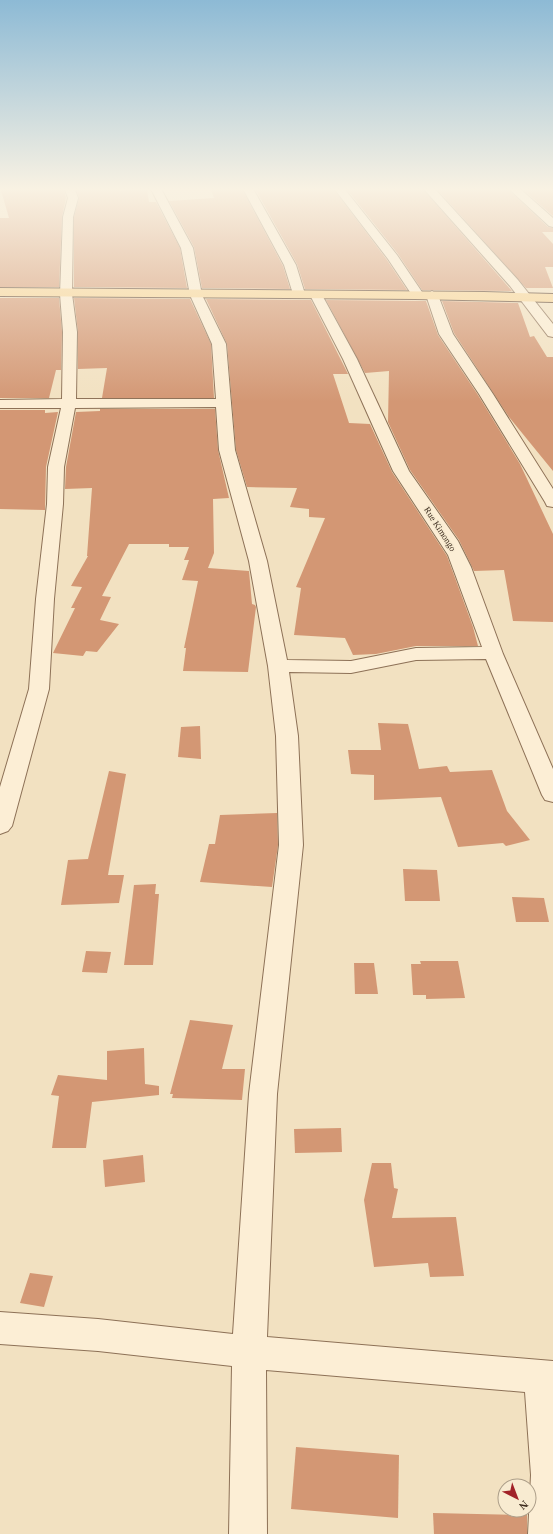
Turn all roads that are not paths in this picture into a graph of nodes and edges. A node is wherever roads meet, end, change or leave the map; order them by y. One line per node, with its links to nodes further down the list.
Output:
1 (67, 259): 7 (street)
2 (189, 259): 10 (street)
3 (287, 259): 8 (street)
4 (394, 259): 11 (street)
5 (492, 259): 12 (street)
6 (0, 292): 7 (main road)
7 (66, 294): 10 (main road); 15 (street)
8 (298, 294): 9 (main road); 10 (main road)
9 (316, 294): 11 (main road); 19 (street, Rue Kimongo)
10 (196, 295): 17 (street)
11 (425, 295): 12 (main road); 18 (street)
12 (524, 297): 13 (main road); 14 (street)
13 (553, 298)
14 (553, 333)
15 (69, 403): 16 (street); 17 (street); 22 (street)
16 (0, 404)
17 (222, 404): 20 (street)
18 (553, 502)
19 (494, 653): 20 (street); 21 (street, Rue Kimongo)
20 (278, 666): 24 (street)
21 (553, 795)
22 (0, 826)
23 (0, 1328): 24 (street)
24 (249, 1352): 25 (street); 26 (street)
25 (547, 1377): 27 (street)
26 (248, 1534)
27 (547, 1534)

